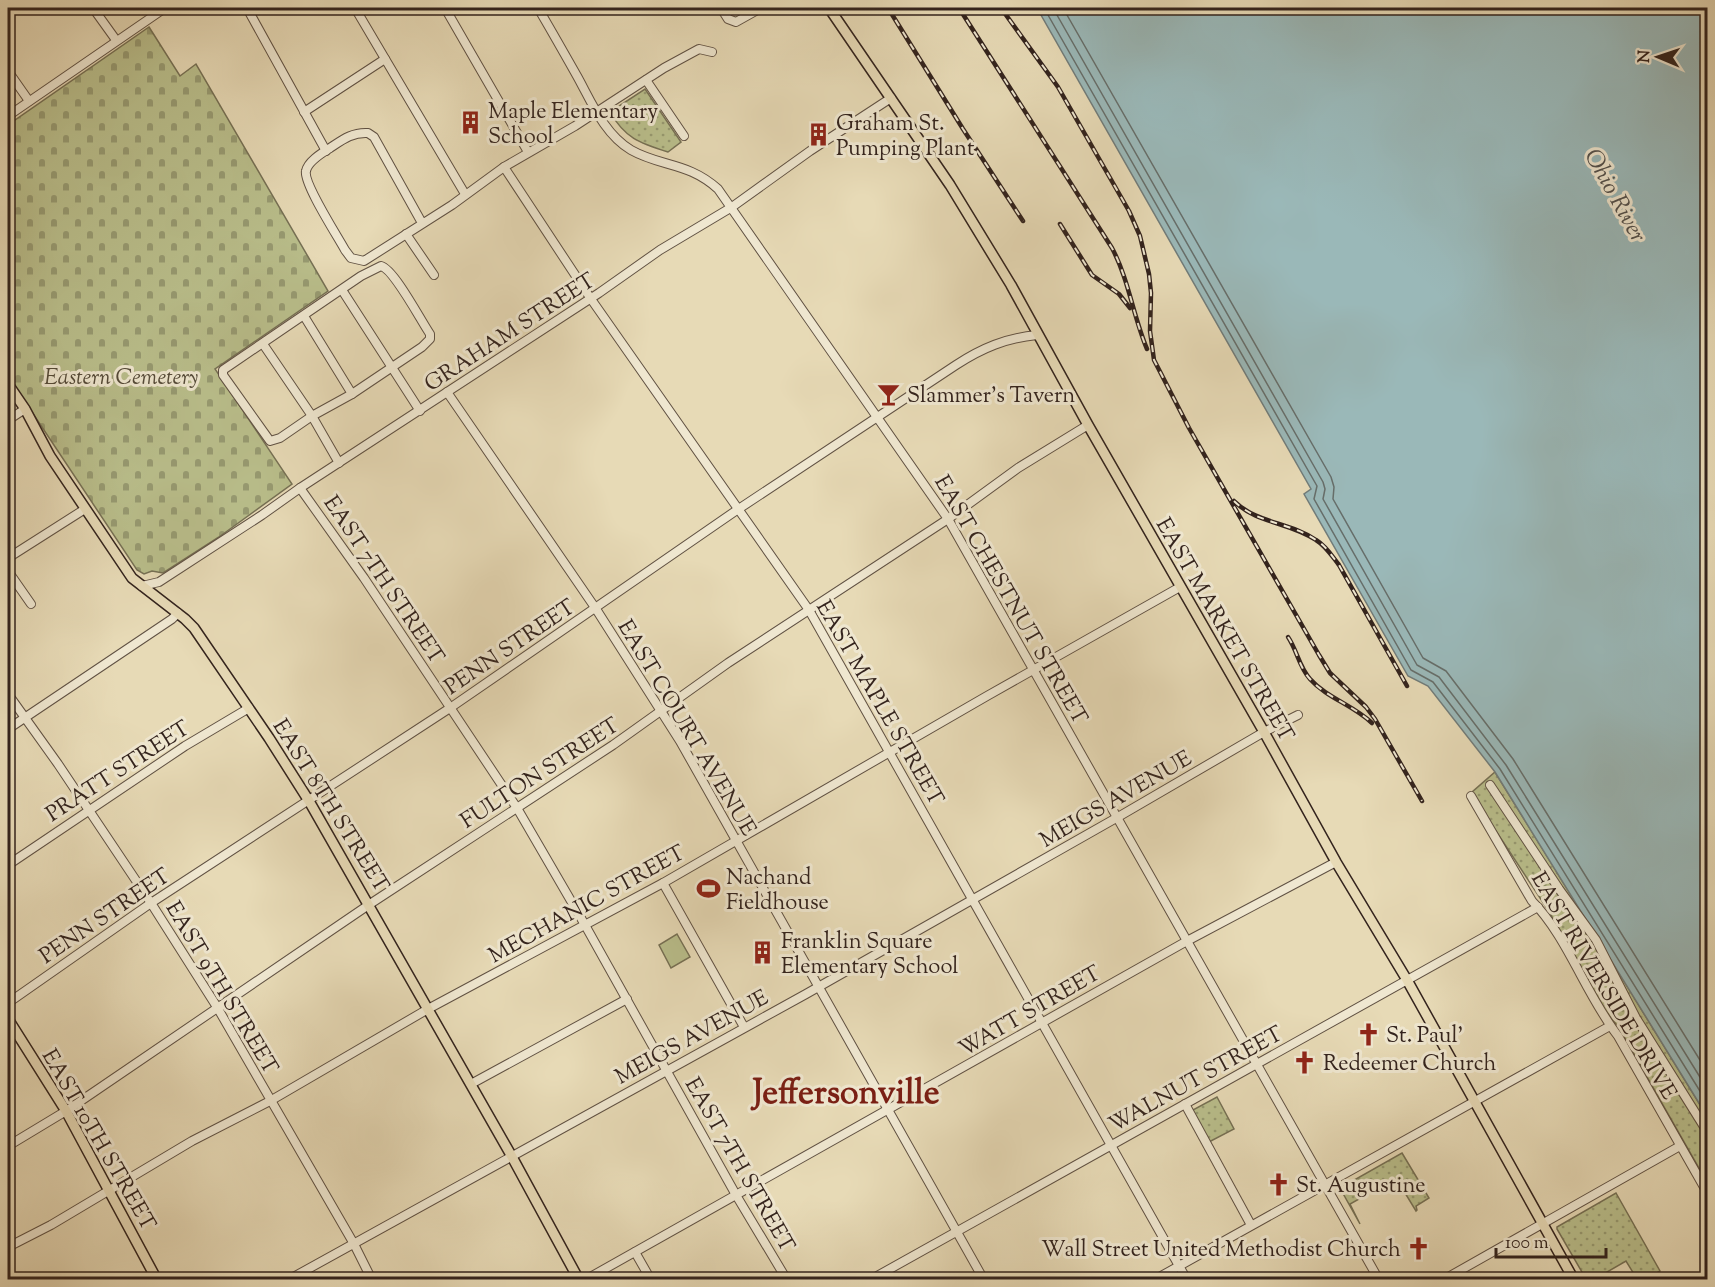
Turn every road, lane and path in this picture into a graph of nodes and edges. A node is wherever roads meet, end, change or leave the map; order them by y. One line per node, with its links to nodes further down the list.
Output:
1 (93, 8): 10 (street)
2 (165, 8): 10 (street)
3 (247, 8): 18 (street)
4 (355, 8): 12 (street)
5 (448, 8): 22 (street)
6 (537, 8): 17 (street, EAST CHESTNUT STREET)
7 (722, 8): 8 (street)
8 (760, 8)
9 (829, 8): 15 (main road, EAST MARKET STREET)
10 (116, 40): 16 (street)
11 (711, 52): 14 (street)
12 (385, 59): 18 (street); 24 (street)
13 (8, 71): 16 (street)
14 (646, 80): 17 (street); 20 (street)
15 (891, 98): 25 (street, GRAHAM STREET); 32 (main road, EAST MARKET STREET)
16 (29, 101): 19 (street)
17 (597, 111): 22 (street); 25 (street, EAST CHESTNUT STREET)
18 (304, 112): 21 (street)
19 (8, 116)
20 (684, 136)
21 (326, 151): 26 (street); 27 (street)
22 (528, 152): 23 (street)
23 (504, 167): 24 (street); 30 (street, EAST MAPLE STREET)
24 (465, 194): 26 (street)
25 (732, 207): 30 (street, GRAHAM STREET); 41 (street, EAST CHESTNUT STREET)
26 (422, 223): 27 (street)
27 (406, 234): 28 (street)
28 (434, 275)
29 (342, 290): 31 (street); 34 (street); 34 (street)
30 (591, 298): 36 (street, GRAHAM STREET); 47 (street, EAST MAPLE STREET)
31 (303, 316): 33 (street); 37 (street)
32 (1037, 335): 41 (street, PENN STREET); 43 (main road, EAST MARKET STREET)
33 (263, 344): 40 (street, EAST 7TH STREET); 40 (street)
34 (391, 368): 37 (street); 39 (street)
35 (8, 384): 38 (main road, EAST 8TH STREET)
36 (447, 393): 39 (street, GRAHAM STREET); 54 (street, EAST COURT AVENUE)
37 (352, 394): 40 (street)
38 (24, 409): 42 (street); 46 (main road, EAST 8TH STREET)
39 (420, 411): 44 (street, GRAHAM STREET)
40 (312, 416): 44 (street, EAST 7TH STREET)
41 (879, 418): 47 (street, PENN STREET); 48 (street, EAST CHESTNUT STREET)
42 (8, 420)
43 (1088, 425): 48 (street, FULTON STREET); 52 (main road, EAST MARKET STREET)
44 (339, 463): 45 (street, GRAHAM STREET)
45 (300, 488): 51 (street, GRAHAM STREET); 60 (street, EAST 7TH STREET)
46 (85, 508): 49 (street); 51 (main road, EAST 8TH STREET)
47 (737, 510): 54 (street, PENN STREET); 55 (street, EAST MAPLE STREET)
48 (948, 519): 55 (street, FULTON STREET); 57 (street, EAST CHESTNUT STREET)
49 (8, 558)
50 (8, 571): 53 (street)
51 (142, 586): 56 (main road, EAST 8TH STREET)
52 (1180, 587): 57 (street, MECHANIC STREET); 65 (main road, EAST MARKET STREET)
53 (31, 604)
54 (596, 609): 60 (street, PENN STREET); 61 (street, EAST COURT AVENUE)
55 (809, 610): 61 (street, FULTON STREET); 66 (street, EAST MAPLE STREET)
56 (178, 613): 59 (main road, EAST 8TH STREET); 63 (street)
57 (1035, 670): 66 (street, MECHANIC STREET); 72 (street, EAST CHESTNUT STREET)
58 (8, 694): 63 (street, EAST 9TH STREET)
59 (249, 708): 69 (main road, EAST 8TH STREET); 71 (street, PRATT STREET)
60 (450, 708): 69 (street, PENN STREET); 70 (street, EAST 7TH STREET)
61 (662, 712): 70 (street, FULTON STREET); 73 (street, EAST COURT AVENUE)
62 (1298, 715): 65 (street, MEIGS AVENUE)
63 (24, 719): 64 (street); 71 (street, EAST 9TH STREET)
64 (8, 729)
65 (1263, 732): 72 (street, MEIGS AVENUE); 74 (main road, EAST MARKET STREET)
66 (890, 752): 73 (street, MECHANIC STREET); 77 (street, EAST MAPLE STREET)
67 (1490, 785): 101 (street)
68 (1471, 795): 80 (street, EAST RIVERSIDE DRIVE)
69 (309, 801): 78 (street, PENN STREET); 79 (main road, EAST 8TH STREET)
70 (517, 808): 79 (street, FULTON STREET); 81 (street, EAST 7TH STREET)
71 (89, 810): 75 (street, PRATT STREET); 78 (street, EAST 9TH STREET)
72 (1118, 817): 77 (street, MEIGS AVENUE); 82 (street, EAST CHESTNUT STREET)
73 (736, 840): 76 (street, MECHANIC STREET); 84 (street, EAST COURT AVENUE)
74 (1335, 862): 82 (street, WATT STREET); 83 (main road, EAST MARKET STREET)
75 (8, 865)
76 (663, 883): 81 (street, MECHANIC STREET); 92 (street)
77 (973, 900): 84 (street, MEIGS AVENUE); 90 (street, EAST MAPLE STREET)
78 (152, 903): 86 (street, PENN STREET); 87 (street, EAST 9TH STREET)
79 (370, 904): 87 (street, FULTON STREET); 88 (main road, EAST 8TH STREET)
80 (1538, 908): 83 (street, WALNUT STREET); 91 (street, EAST RIVERSIDE DRIVE)
81 (585, 925): 85 (street, EAST 7TH STREET); 88 (street, MECHANIC STREET)
82 (1188, 941): 90 (street, WATT STREET); 93 (street, EAST CHESTNUT STREET)
83 (1407, 980): 93 (street, WALNUT STREET); 97 (main road, EAST MARKET STREET)
84 (818, 987): 92 (street, MEIGS AVENUE); 99 (street, EAST COURT AVENUE)
85 (627, 999): 94 (street, EAST 7TH STREET); 95 (street)
86 (8, 1003)
87 (217, 1007): 96 (street, EAST 9TH STREET); 100 (street, FULTON STREET)
88 (429, 1010): 95 (main road, EAST 8TH STREET); 96 (street, MECHANIC STREET)
89 (8, 1019): 100 (main road, EAST 10TH STREET)
90 (1042, 1023): 99 (street, WATT STREET); 102 (street, EAST MAPLE STREET)
91 (1610, 1026): 97 (street); 104 (street, EAST RIVERSIDE DRIVE)
92 (744, 1027): 94 (street, MEIGS AVENUE)
93 (1257, 1064): 98 (street, WALNUT STREET); 106 (street, EAST CHESTNUT STREET)
94 (668, 1071): 105 (street, MEIGS AVENUE); 109 (street, EAST 7TH STREET)
95 (471, 1084): 105 (main road, EAST 8TH STREET)
96 (270, 1101): 107 (street, MECHANIC STREET); 113 (street, EAST 9TH STREET)
97 (1475, 1101): 106 (street); 110 (main road, EAST MARKET STREET)
98 (1185, 1104): 102 (street, WALNUT STREET); 111 (street)
99 (888, 1110): 109 (street, WATT STREET); 112 (street, EAST COURT AVENUE)
100 (66, 1111): 103 (street, FULTON STREET); 107 (main road, EAST 10TH STREET)
101 (1707, 1133)
102 (1111, 1145): 112 (street, WALNUT STREET); 116 (street, EAST MAPLE STREET)
103 (8, 1146)
104 (1680, 1146): 108 (street, EAST RIVERSIDE DRIVE); 110 (street)
105 (511, 1155): 113 (street, MEIGS AVENUE); 121 (main road, EAST 8TH STREET)
106 (1325, 1184): 111 (street); 129 (street, EAST CHESTNUT STREET)
107 (108, 1192): 114 (street, MECHANIC STREET); 117 (main road, EAST 10TH STREET)
108 (1707, 1194)
109 (736, 1195): 115 (street, WATT STREET); 124 (street, EAST 7TH STREET)
110 (1543, 1223): 130 (street); 131 (main road, EAST MARKET STREET)
111 (1251, 1225): 116 (street)
112 (957, 1231): 125 (street, WALNUT STREET); 126 (street, EAST COURT AVENUE)
113 (354, 1244): 119 (street, MEIGS AVENUE); 120 (street, EAST 9TH STREET)
114 (8, 1247)
115 (635, 1252): 122 (street, WATT STREET); 123 (street)
116 (1179, 1265): 127 (street); 128 (street, EAST MAPLE STREET)
117 (155, 1277): 118 (street)
118 (145, 1280)
119 (288, 1280)
120 (372, 1280)
121 (579, 1280)
122 (585, 1280)
123 (651, 1280)
124 (787, 1280)
125 (870, 1280)
126 (984, 1280)
127 (1154, 1280)
128 (1187, 1280)
129 (1379, 1280)
130 (1443, 1280)
131 (1574, 1280)

